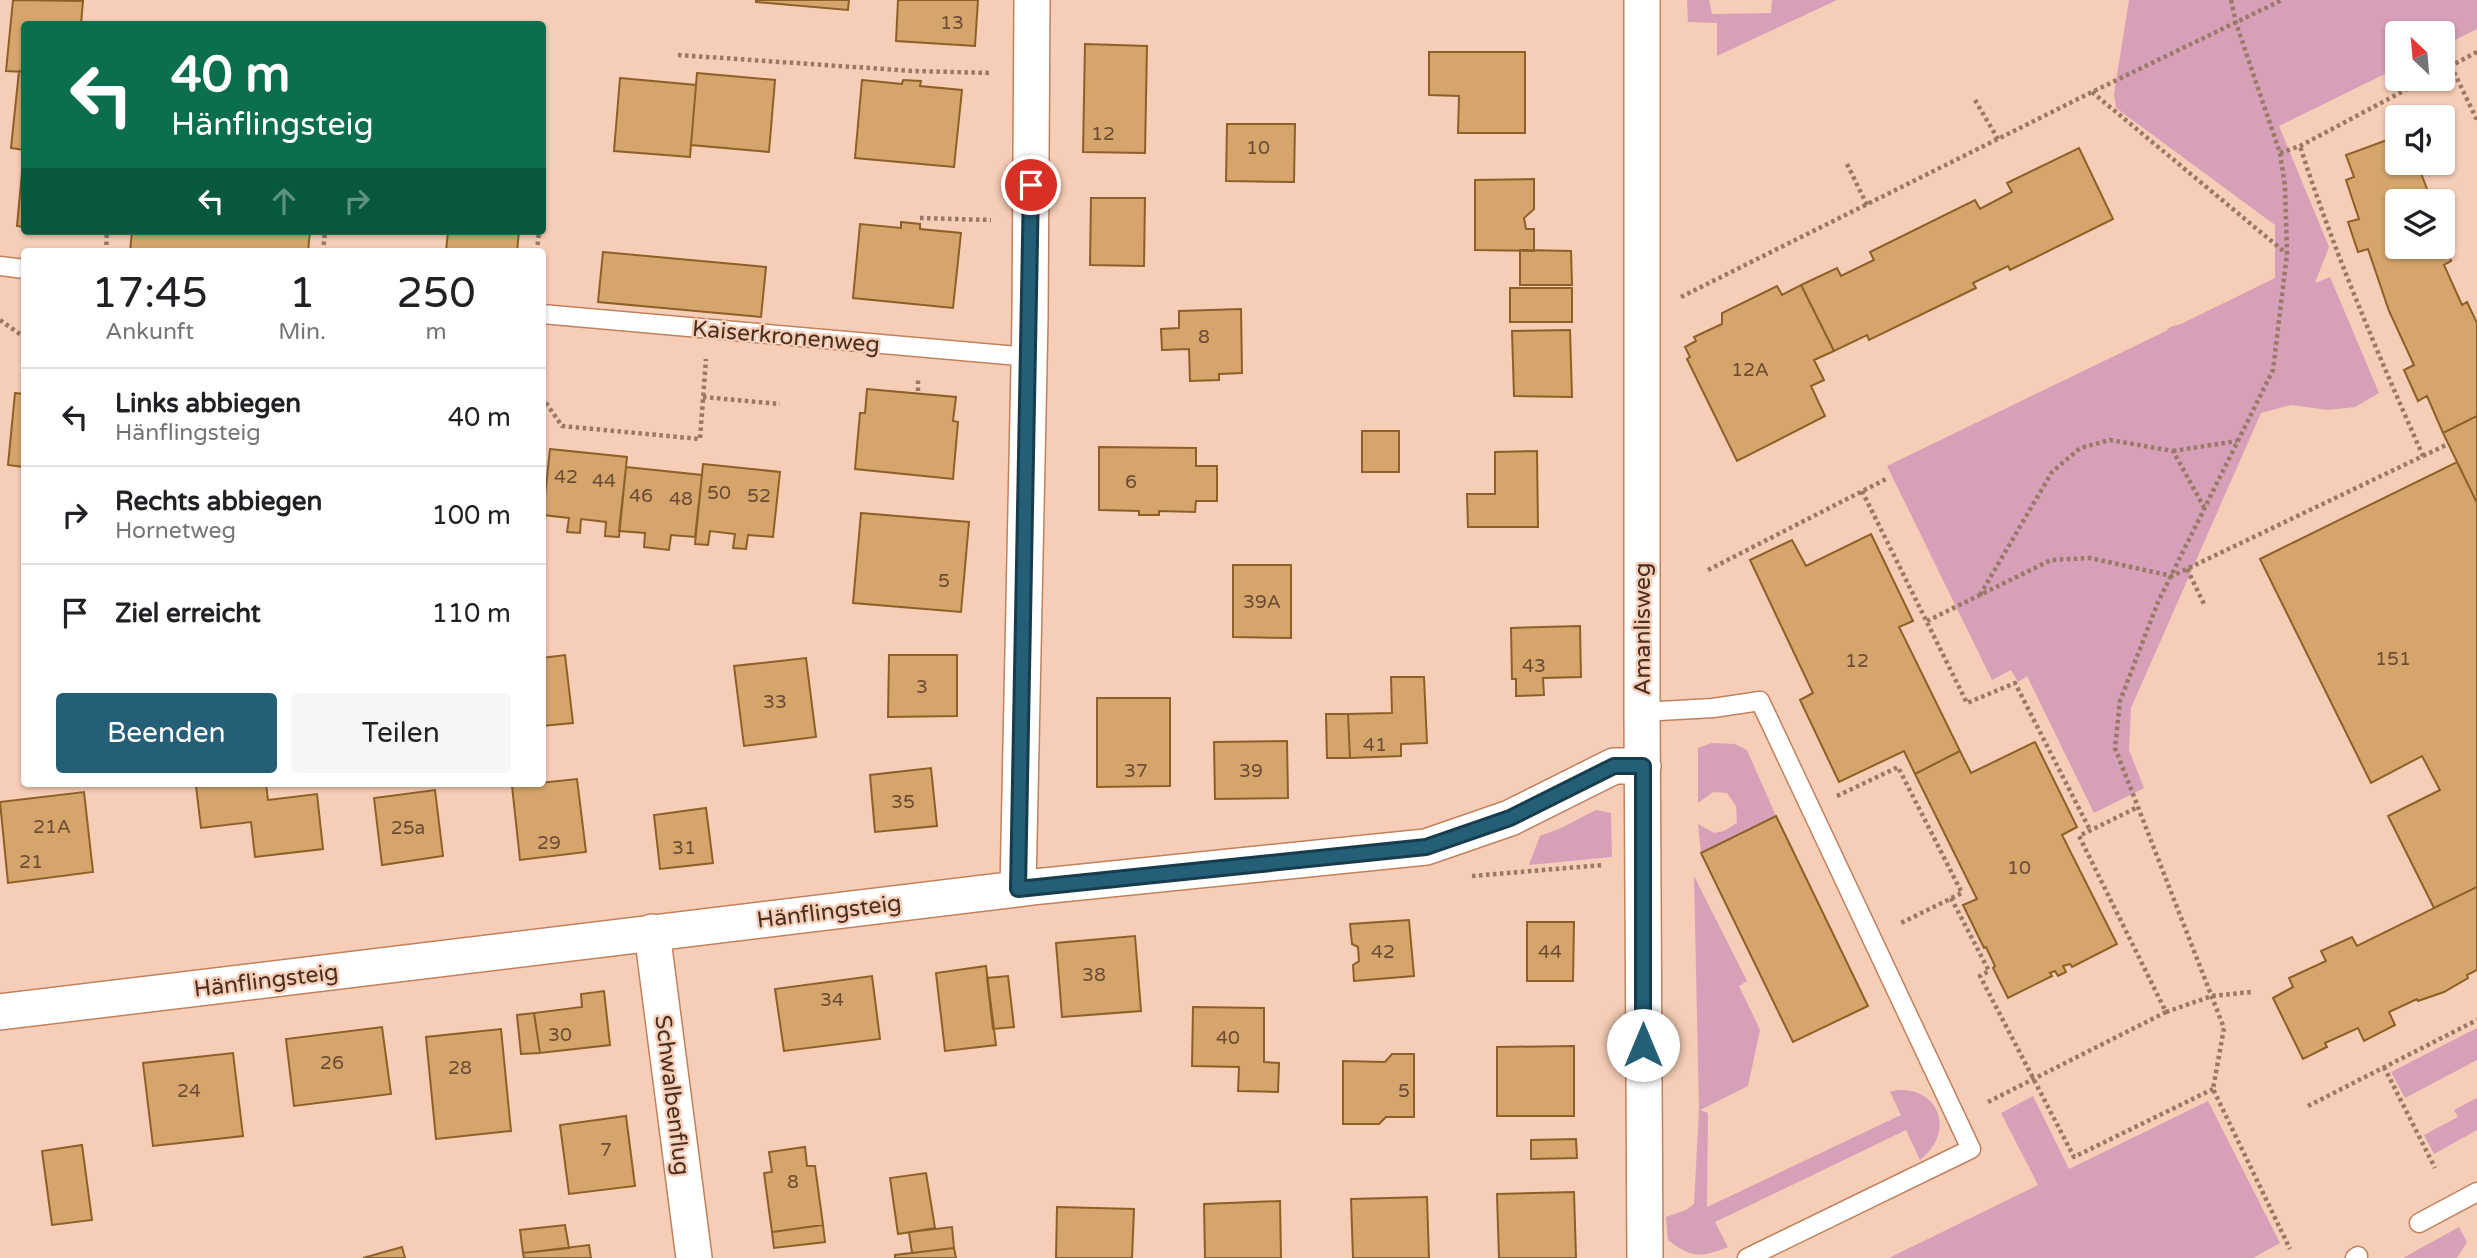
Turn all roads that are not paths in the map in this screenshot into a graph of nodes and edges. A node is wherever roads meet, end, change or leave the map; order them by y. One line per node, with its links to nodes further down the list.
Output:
1 (1032, 0): 6 (street)
2 (1642, 0): 7 (street, Amanlisweg)
3 (0, 267): 4 (lane)
4 (21, 269)
5 (546, 314): 6 (lane, Kaiserkronenweg)
6 (1029, 357): 9 (street)
7 (1642, 712): 8 (street, Amanlisweg); 16 (lane)
8 (1643, 766): 9 (street, Hänflingsteig); 15 (street, Amanlisweg)
9 (1018, 889): 10 (street, Hänflingsteig)
10 (652, 932): 11 (street, Hänflingsteig); 14 (street, Schwalbenflug)
11 (0, 1012)
12 (2477, 1192): 13 (lane)
13 (2418, 1223)
14 (694, 1258)
15 (1645, 1258)
16 (1747, 1258)

